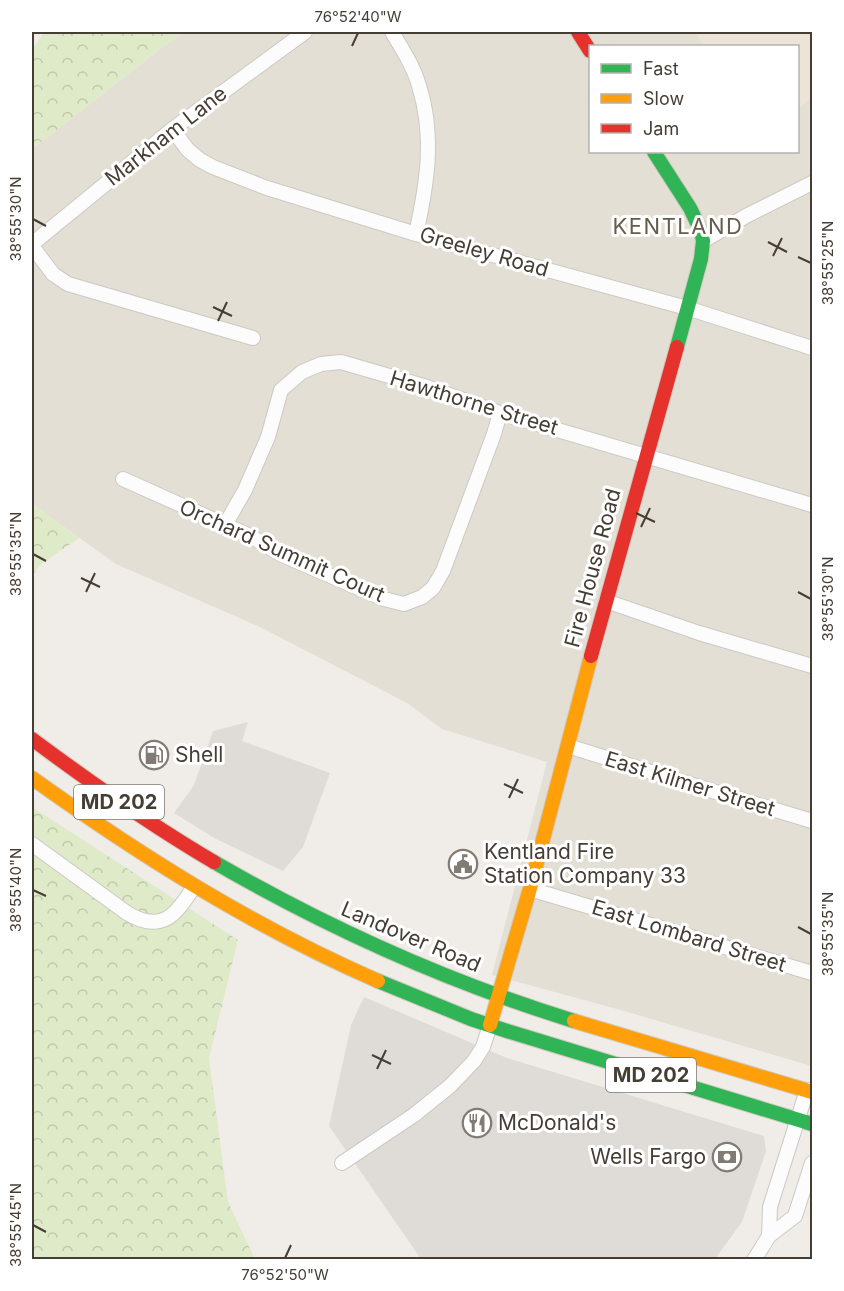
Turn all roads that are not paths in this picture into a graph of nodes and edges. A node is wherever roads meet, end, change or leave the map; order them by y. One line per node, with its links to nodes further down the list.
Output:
1 (305, 32): 5 (street, Markham Lane)
2 (392, 32): 8 (street)
3 (578, 32): 4 (main road)
4 (589, 48)
5 (174, 128): 8 (street, Greeley Road); 10 (street, Markham Lane)
6 (655, 153): 9 (main road)
7 (813, 183): 9 (street)
8 (416, 234): 11 (street, Greeley Road)
9 (703, 241): 11 (main road, Fire House Road)
10 (32, 245): 12 (street)
11 (687, 308): 13 (street, Greeley Road); 15 (main road, Fire House Road)
12 (253, 338)
13 (813, 348)
14 (500, 413): 15 (street, Hawthorne Street); 18 (street, Hawthorne Street); 18 (street, Orchard Summit Court)
15 (646, 456): 17 (street, Hawthorne Street); 19 (main road, Fire House Road)
16 (123, 479): 18 (street, Orchard Summit Court)
17 (813, 505)
18 (225, 525)
19 (606, 601): 20 (street); 22 (main road, Fire House Road)
20 (813, 666)
21 (32, 739): 26 (main road, Landover Road / MD 202)
22 (568, 746): 24 (street, East Kilmer Street); 27 (main road, Fire House Road)
23 (32, 778): 26 (main road, Landover Road / MD 202)
24 (813, 821)
25 (32, 843): 26 (street)
26 (202, 873): 29 (main road, Landover Road / MD 202); 30 (main road, Landover Road / MD 202)
27 (530, 889): 28 (street, East Lombard Street); 29 (main road, Fire House Road)
28 (813, 973)
29 (500, 996): 30 (main road, Fire House Road); 31 (main road, Landover Road / MD 202)
30 (490, 1025): 32 (main road, Landover Road / MD 202); 34 (street)
31 (810, 1091): 32 (street)
32 (797, 1119): 33 (main road, Landover Road / MD 202); 36 (street)
33 (813, 1124)
34 (342, 1163)
35 (813, 1163): 36 (street)
36 (769, 1236): 37 (street)
37 (754, 1260)

